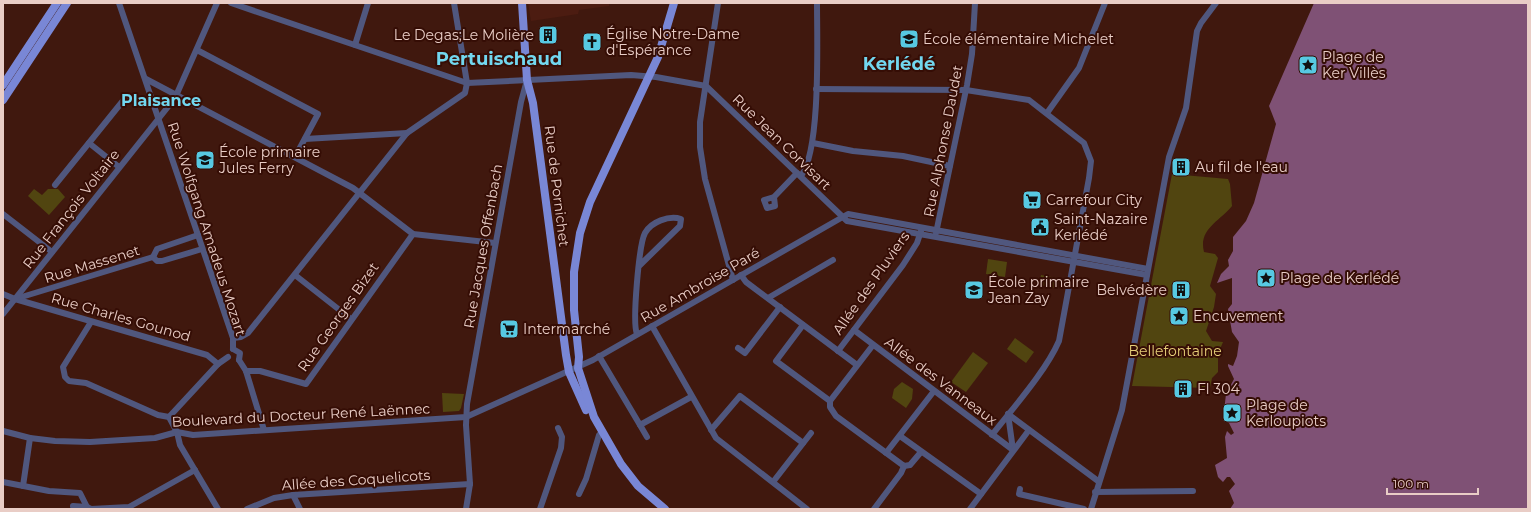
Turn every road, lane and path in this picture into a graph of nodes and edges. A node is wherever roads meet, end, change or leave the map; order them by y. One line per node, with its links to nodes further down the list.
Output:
1 (57, 3): 21 (main road)
2 (67, 3): 27 (main road)
3 (119, 3): 18 (street, Rue Wolfgang Amadeus Mozart)
4 (217, 3): 16 (street, Rue François Voltaire)
5 (231, 3): 15 (street)
6 (368, 3): 15 (street)
7 (454, 3): 20 (street)
8 (522, 3): 19 (main road, Rue de Pornichet)
9 (674, 3): 17 (main road)
10 (718, 3): 22 (street)
11 (817, 3): 23 (street)
12 (975, 3): 24 (street, Rue Alphonse Daudet)
13 (1106, 3): 28 (street)
14 (1216, 3): 54 (street)
15 (355, 45): 20 (street)
16 (197, 50): 25 (street, Rue François Voltaire); 31 (street)
17 (649, 76): 19 (street); 22 (street); 79 (main road)
18 (146, 80): 25 (street); 29 (street, Rue Wolfgang Amadeus Mozart)
19 (527, 80): 20 (street); 47 (street, Rue Jacques Offenbach); 81 (main road, Rue de Pornichet)
20 (467, 83): 30 (street)
21 (3, 85)
22 (706, 86): 37 (street, Rue Jean Corvisart); 57 (street)
23 (816, 89): 24 (street); 33 (street)
24 (966, 90): 28 (street); 35 (street, Rue Alphonse Daudet)
25 (177, 95): 29 (street, Rue François Voltaire); 34 (street)
26 (126, 97): 32 (street)
27 (3, 100)
28 (1047, 113): 51 (street)
29 (158, 119): 36 (street, Rue François Voltaire); 46 (street, Rue Wolfgang Amadeus Mozart)
30 (407, 134): 31 (street); 39 (street)
31 (304, 139): 34 (street)
32 (89, 143): 36 (street); 38 (street)
33 (813, 143): 35 (street); 37 (street)
34 (295, 158): 39 (street)
35 (950, 166): 44 (street, Rue Alphonse Daudet)
36 (119, 167): 49 (street, Rue François Voltaire)
37 (799, 175): 40 (street); 42 (street, Rue Jean Corvisart)
38 (55, 185)
39 (359, 192): 45 (street); 55 (street)
40 (774, 198)
41 (3, 214): 49 (street)
42 (842, 216): 43 (street); 56 (street, Rue Ambroise Paré)
43 (921, 231): 44 (street); 67 (street, Allée des Pluviers)
44 (936, 233): 51 (street)
45 (413, 234): 47 (street); 63 (street, Rue Georges Bizet)
46 (198, 235): 48 (street, Rue Wolfgang Amadeus Mozart); 50 (street)
47 (495, 243): 87 (street, Rue Jacques Offenbach)
48 (202, 249): 50 (street); 69 (street, Rue Wolfgang Amadeus Mozart)
49 (52, 252): 60 (street, Rue François Voltaire)
50 (153, 257): 60 (street, Rue Massenet)
51 (1074, 259): 54 (street); 85 (street)
52 (833, 260): 59 (street)
53 (640, 266): 53 (street); 68 (street)
54 (1147, 272): 107 (street)
55 (295, 275): 63 (street); 69 (street)
56 (741, 275): 57 (street, Rue Ambroise Paré); 59 (street)
57 (733, 280): 66 (street, Rue Ambroise Paré)
58 (3, 294): 60 (street, Rue Charles Gounod)
59 (768, 298): 61 (street)
60 (15, 299): 62 (street, Rue François Voltaire); 64 (street, Rue Charles Gounod)
61 (780, 307): 65 (street); 71 (street)
62 (3, 314)
63 (351, 319): 80 (street, Rue Georges Bizet)
64 (91, 322): 77 (street, Rue Charles Gounod); 86 (street)
65 (803, 324): 73 (street); 84 (street)
66 (652, 326): 68 (street, Rue Ambroise Paré); 83 (street)
67 (854, 330): 70 (street, Allée des Vanneaux); 73 (street, Allée des Pluviers)
68 (637, 334): 74 (street, Rue Ambroise Paré)
69 (233, 338): 72 (street, Rue Wolfgang Amadeus Mozart)
70 (873, 345): 78 (street); 82 (street, Allée des Vanneaux)
71 (738, 348)
72 (233, 349): 75 (street); 76 (street)
73 (838, 351): 78 (street)
74 (599, 356): 79 (street, Rue Ambroise Paré); 88 (street)
75 (228, 357): 76 (street); 77 (street)
76 (239, 360): 80 (street)
77 (218, 364): 86 (street)
78 (857, 365): 84 (street)
79 (578, 368): 81 (street, Rue Ambroise Paré); 127 (main road)
80 (246, 371): 90 (street)
81 (569, 372): 87 (street, Boulevard du Docteur René Laënnec); 97 (main road, Rue de Pornichet)
82 (934, 391): 96 (street, Allée des Vanneaux); 98 (street)
83 (692, 397): 88 (street); 91 (street)
84 (830, 401): 104 (street)
85 (1008, 414): 92 (street); 96 (street); 102 (street)
86 (169, 416): 94 (street)
87 (466, 417): 90 (street, Boulevard du Docteur René Laënnec); 110 (street, Rue Jacques Offenbach)
88 (640, 425): 99 (street)
89 (558, 428): 125 (street)
90 (264, 430): 94 (street, Boulevard du Docteur René Laënnec)
91 (711, 430): 101 (street); 109 (street)
92 (1029, 430): 102 (street); 107 (street)
93 (3, 431): 100 (street, Boulevard du Docteur René Laënnec)
94 (177, 432): 100 (street, Boulevard du Docteur René Laënnec); 106 (street)
95 (812, 433): 101 (street)
96 (992, 434): 102 (street, Allée des Vanneaux)
97 (599, 435): 115 (street); 126 (main road, Rue de Pornichet)
98 (900, 436): 103 (street); 104 (street)
99 (647, 437)
100 (30, 438): 111 (street)
101 (804, 443): 109 (street)
102 (1013, 450): 116 (street)
103 (921, 452): 105 (street); 116 (street)
104 (886, 453): 105 (street)
105 (904, 466): 129 (street)
106 (195, 470): 120 (street); 121 (street)
107 (1098, 481): 114 (street)
108 (3, 482): 111 (street)
109 (773, 482): 128 (street)
110 (470, 484): 117 (street, Allée des Coquelicots); 124 (street, Rue Jacques Offenbach)
111 (23, 486): 119 (street)
112 (1020, 489): 131 (street)
113 (1193, 491): 114 (street)
114 (1095, 492): 132 (street)
115 (579, 494)
116 (981, 494): 130 (street)
117 (293, 495): 122 (street, Allée des Coquelicots); 123 (street)
118 (73, 506): 119 (street)
119 (87, 507): 120 (street)
120 (129, 508)
121 (218, 509)
122 (247, 509)
123 (300, 509)
124 (466, 509)
125 (540, 509)
126 (657, 509)
127 (665, 509)
128 (807, 509)
129 (874, 509)
130 (970, 509)
131 (1084, 509)
132 (1090, 509)

